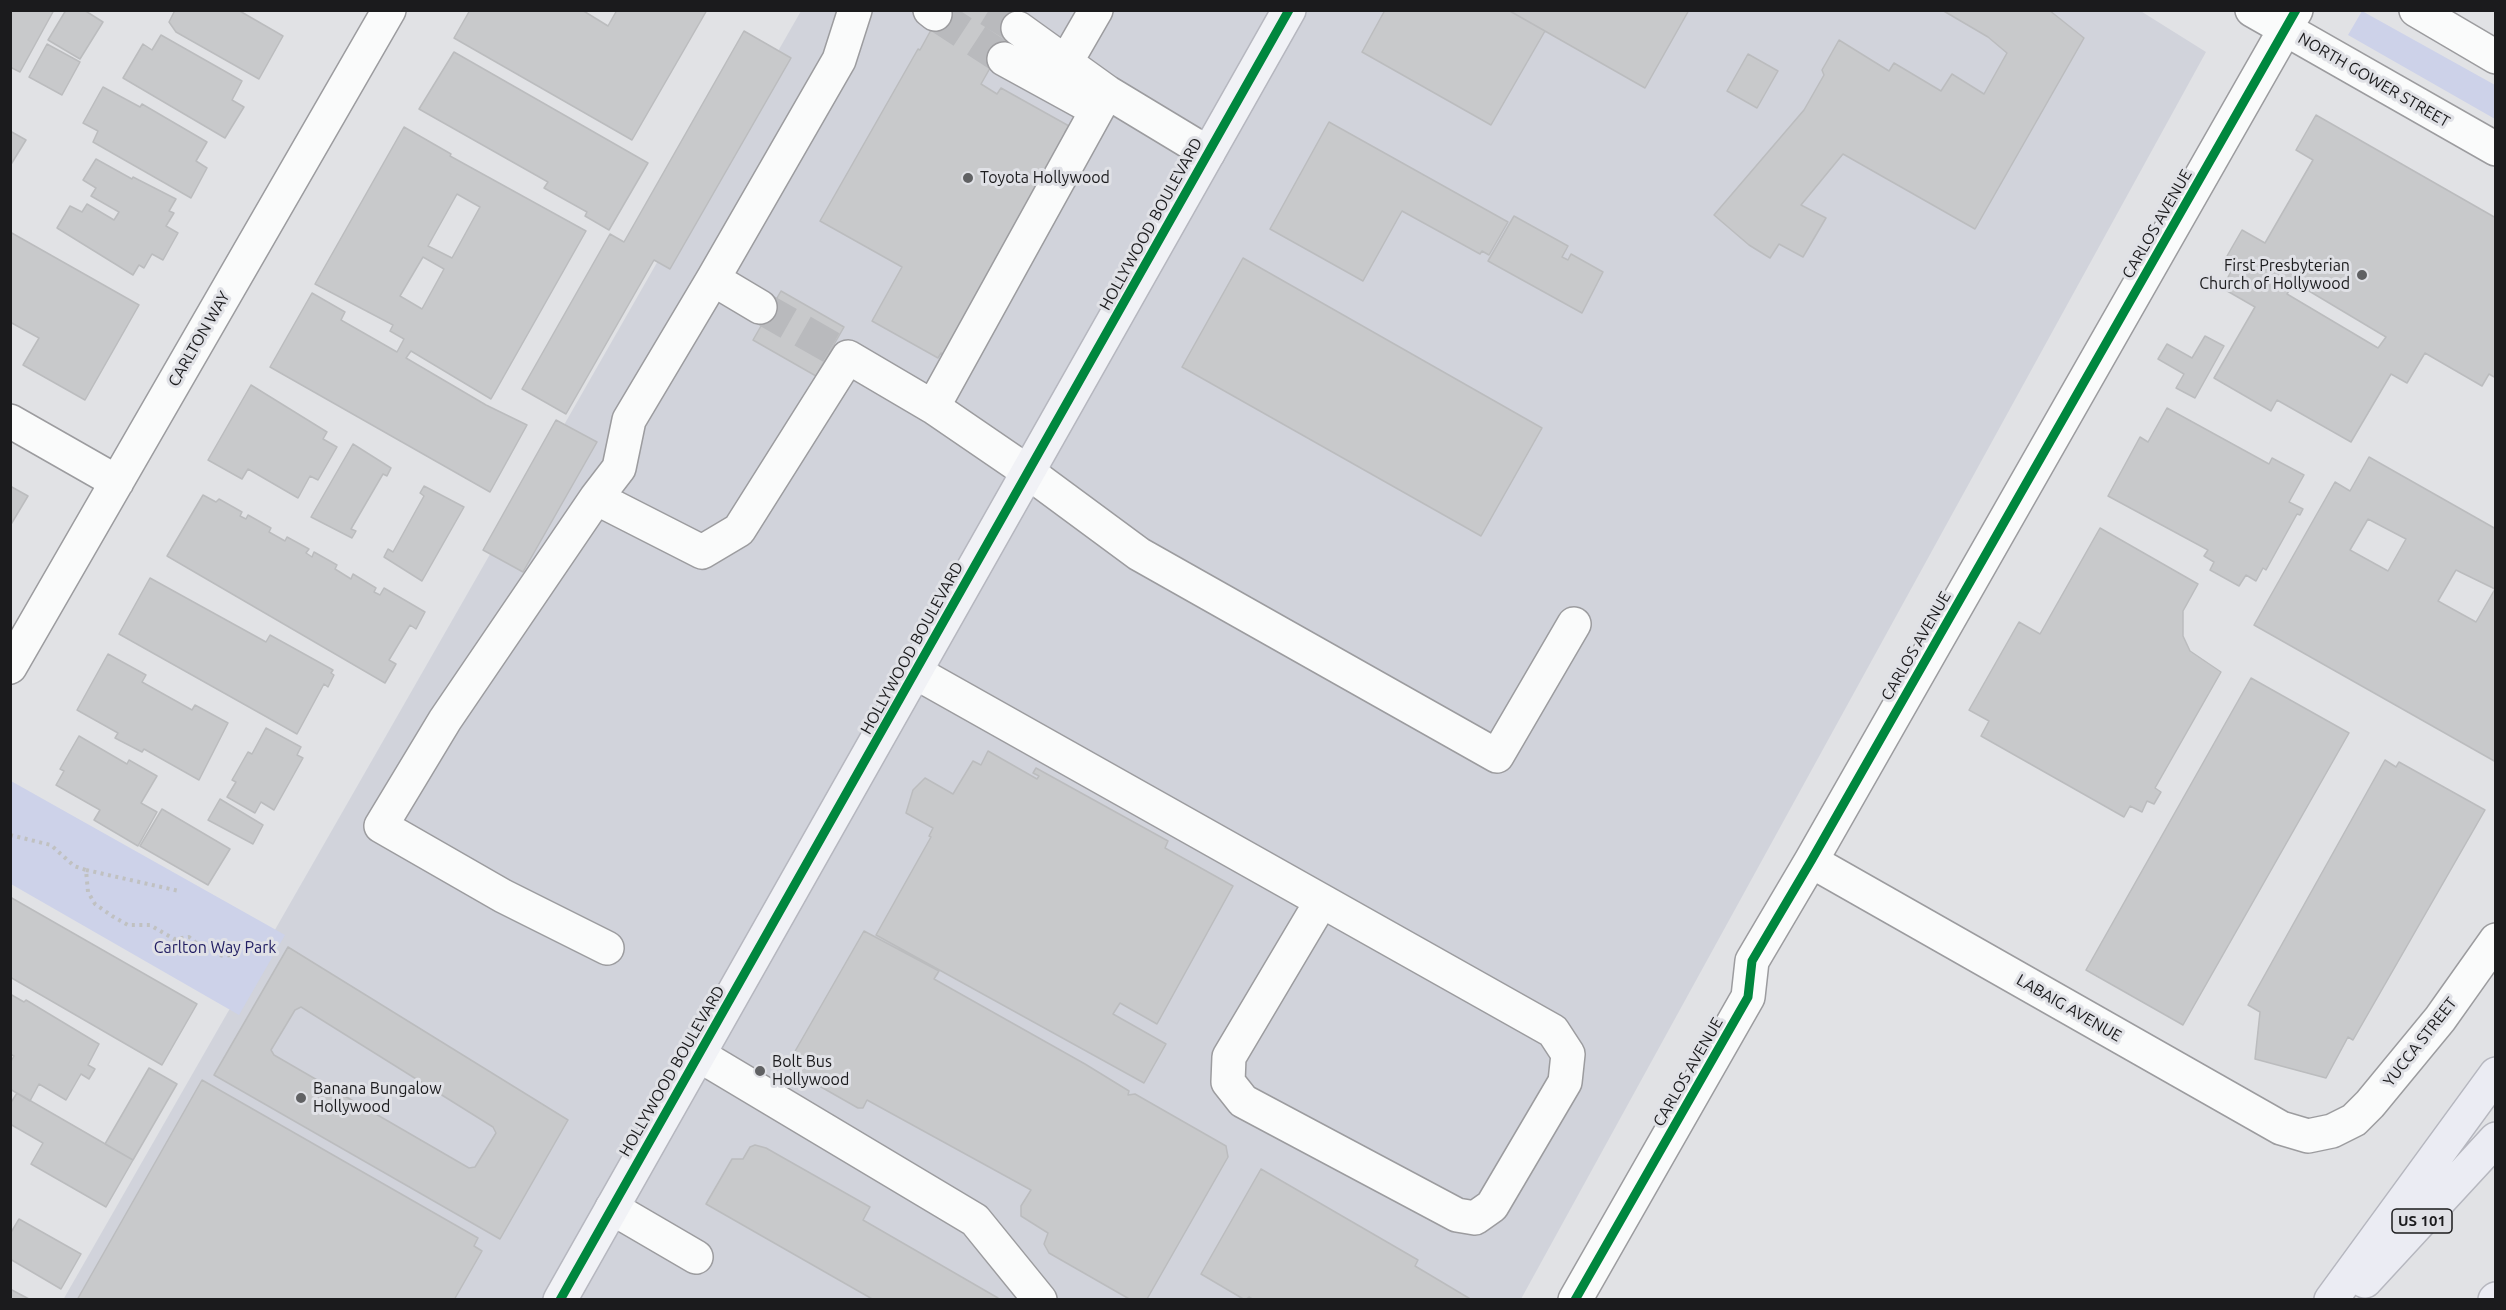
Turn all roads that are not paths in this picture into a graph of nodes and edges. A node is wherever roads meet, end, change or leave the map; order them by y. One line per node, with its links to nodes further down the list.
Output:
1 (389, 10): 20 (street, CARLTON WAY)
2 (855, 10): 15 (street)
3 (1096, 10): 11 (street)
4 (1289, 10): 14 (main road, HOLLYWOOD BOULEVARD)
5 (2252, 10): 7 (street, NORTH GOWER STREET)
6 (2416, 10): 9 (street)
7 (2290, 20): 13 (street, NORTH GOWER STREET); 25 (street, CARLOS AVENUE)
8 (1018, 28): 11 (street)
9 (2496, 57)
10 (1004, 59): 12 (street)
11 (1066, 62): 12 (street)
12 (1102, 101): 14 (street); 17 (street)
13 (2496, 149)
14 (1208, 153): 19 (main road, HOLLYWOOD BOULEVARD)
15 (713, 279): 16 (street); 21 (street)
16 (760, 307)
17 (933, 407): 19 (street); 21 (street)
18 (10, 421): 20 (street)
19 (1028, 472): 22 (street); 24 (main road, HOLLYWOOD BOULEVARD)
20 (117, 482): 23 (street, CARLTON WAY)
21 (596, 498): 28 (street)
22 (1574, 624)
23 (10, 667)
24 (915, 672): 26 (street); 29 (main road, HOLLYWOOD BOULEVARD)
25 (1811, 861): 31 (street, LABAIG AVENUE); 37 (street, CARLOS AVENUE)
26 (1321, 902): 26 (street)
27 (2496, 940): 31 (street, YUCCA STREET)
28 (607, 948)
29 (699, 1055): 33 (main road, HOLLYWOOD BOULEVARD); 36 (street)
30 (2496, 1074): 38 (highway)
31 (2332, 1131)
32 (2496, 1139): 39 (highway, US 101)
33 (612, 1208): 34 (street); 35 (main road, HOLLYWOOD BOULEVARD)
34 (696, 1257)
35 (560, 1299)
36 (1040, 1299)
37 (1575, 1299)
38 (2331, 1299)
39 (2347, 1299)

